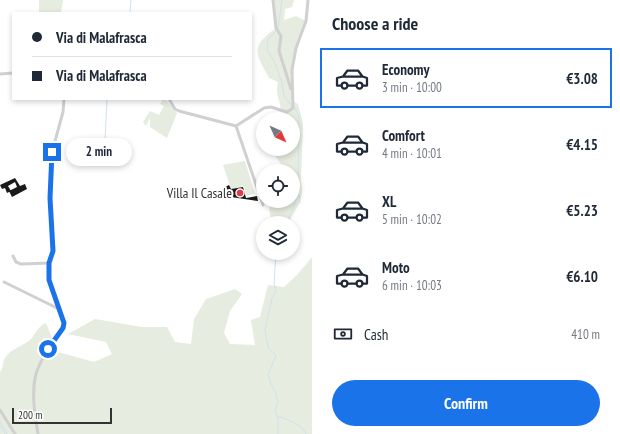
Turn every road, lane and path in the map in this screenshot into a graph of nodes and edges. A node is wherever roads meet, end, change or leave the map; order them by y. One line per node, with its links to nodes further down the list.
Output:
1 (273, 0): 5 (street)
2 (308, 0): 5 (street)
3 (12, 73): 4 (street)
4 (0, 74)
5 (293, 94): 8 (street)
6 (64, 100): 11 (street)
7 (169, 100): 8 (street)
8 (236, 126): 9 (street)
9 (256, 185)
10 (13, 256): 11 (street)
11 (49, 263): 13 (street)
12 (4, 282): 13 (street)
13 (59, 309): 16 (street)
14 (0, 410): 15 (street)
15 (15, 434)
16 (38, 434)

